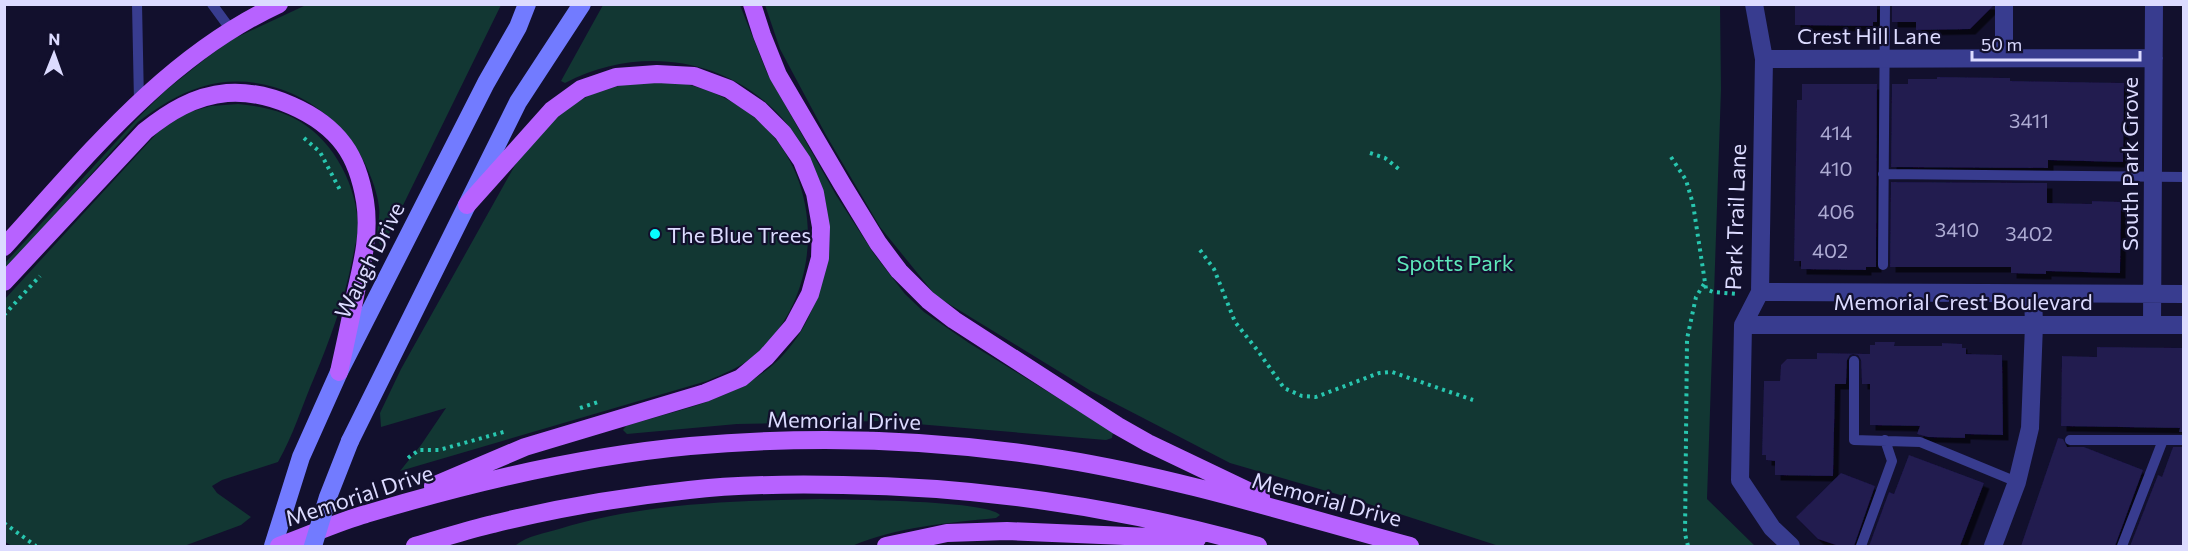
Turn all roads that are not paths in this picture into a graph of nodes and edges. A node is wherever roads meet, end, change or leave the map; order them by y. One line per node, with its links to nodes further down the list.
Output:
1 (137, 4): 18 (lane)
2 (212, 4): 13 (lane)
3 (279, 4): 13 (main road)
4 (527, 4): 12 (main road, Waugh Drive)
5 (537, 4): 12 (main road)
6 (582, 4): 22 (main road)
7 (752, 4): 42 (main road)
8 (1754, 4): 16 (street, Park Trail Lane)
9 (1885, 4): 17 (lane)
10 (2004, 4): 14 (street)
11 (2154, 4): 15 (street, South Park Grove)
12 (518, 27): 35 (main road, Waugh Drive)
13 (231, 30): 18 (main road)
14 (2004, 58): 15 (street, Crest Hill Lane); 17 (street, Crest Hill Lane)
15 (2154, 58): 20 (street, South Park Grove)
16 (1764, 59): 17 (street, Crest Hill Lane); 29 (street, Park Trail Lane)
17 (1884, 59): 19 (lane)
18 (139, 102): 23 (main road)
19 (1883, 174): 20 (lane); 24 (lane)
20 (2154, 177): 21 (lane); 28 (street, South Park Grove)
21 (2184, 177)
22 (467, 205): 41 (main road); 46 (main road, bridge)
23 (4, 247)
24 (1883, 265)
25 (4, 282): 35 (main road)
26 (2184, 294): 28 (street, Memorial Crest Boulevard)
27 (2033, 295): 28 (street, Memorial Crest Boulevard); 29 (street, Memorial Crest Boulevard); 31 (street)
28 (2152, 295): 32 (street, South Park Grove)
29 (1757, 299): 30 (street, Park Trail Lane)
30 (1743, 325): 31 (street, Memorial Crest Boulevard); 51 (street, Park Trail Lane)
31 (2034, 325): 32 (street, Memorial Crest Boulevard); 40 (street)
32 (2152, 325): 33 (street, Memorial Crest Boulevard)
33 (2184, 325)
34 (1854, 361): 39 (lane)
35 (339, 372): 44 (main road, Waugh Drive)
36 (2070, 440): 37 (lane)
37 (2163, 440): 38 (lane); 54 (lane)
38 (2184, 440)
39 (1885, 441): 40 (lane); 52 (lane)
40 (2017, 482): 53 (street)
41 (364, 514): 42 (main road, Memorial Drive); 45 (main road, Memorial Drive)
42 (1301, 516): 50 (main road, Memorial Drive)
43 (1240, 542): 47 (main road); 48 (main road); 49 (main road)
44 (273, 546)
45 (279, 546)
46 (313, 546)
47 (415, 546)
48 (886, 546)
49 (1258, 546)
50 (1410, 546)
51 (1791, 546)
52 (1861, 546)
53 (1993, 546)
54 (2122, 546)

